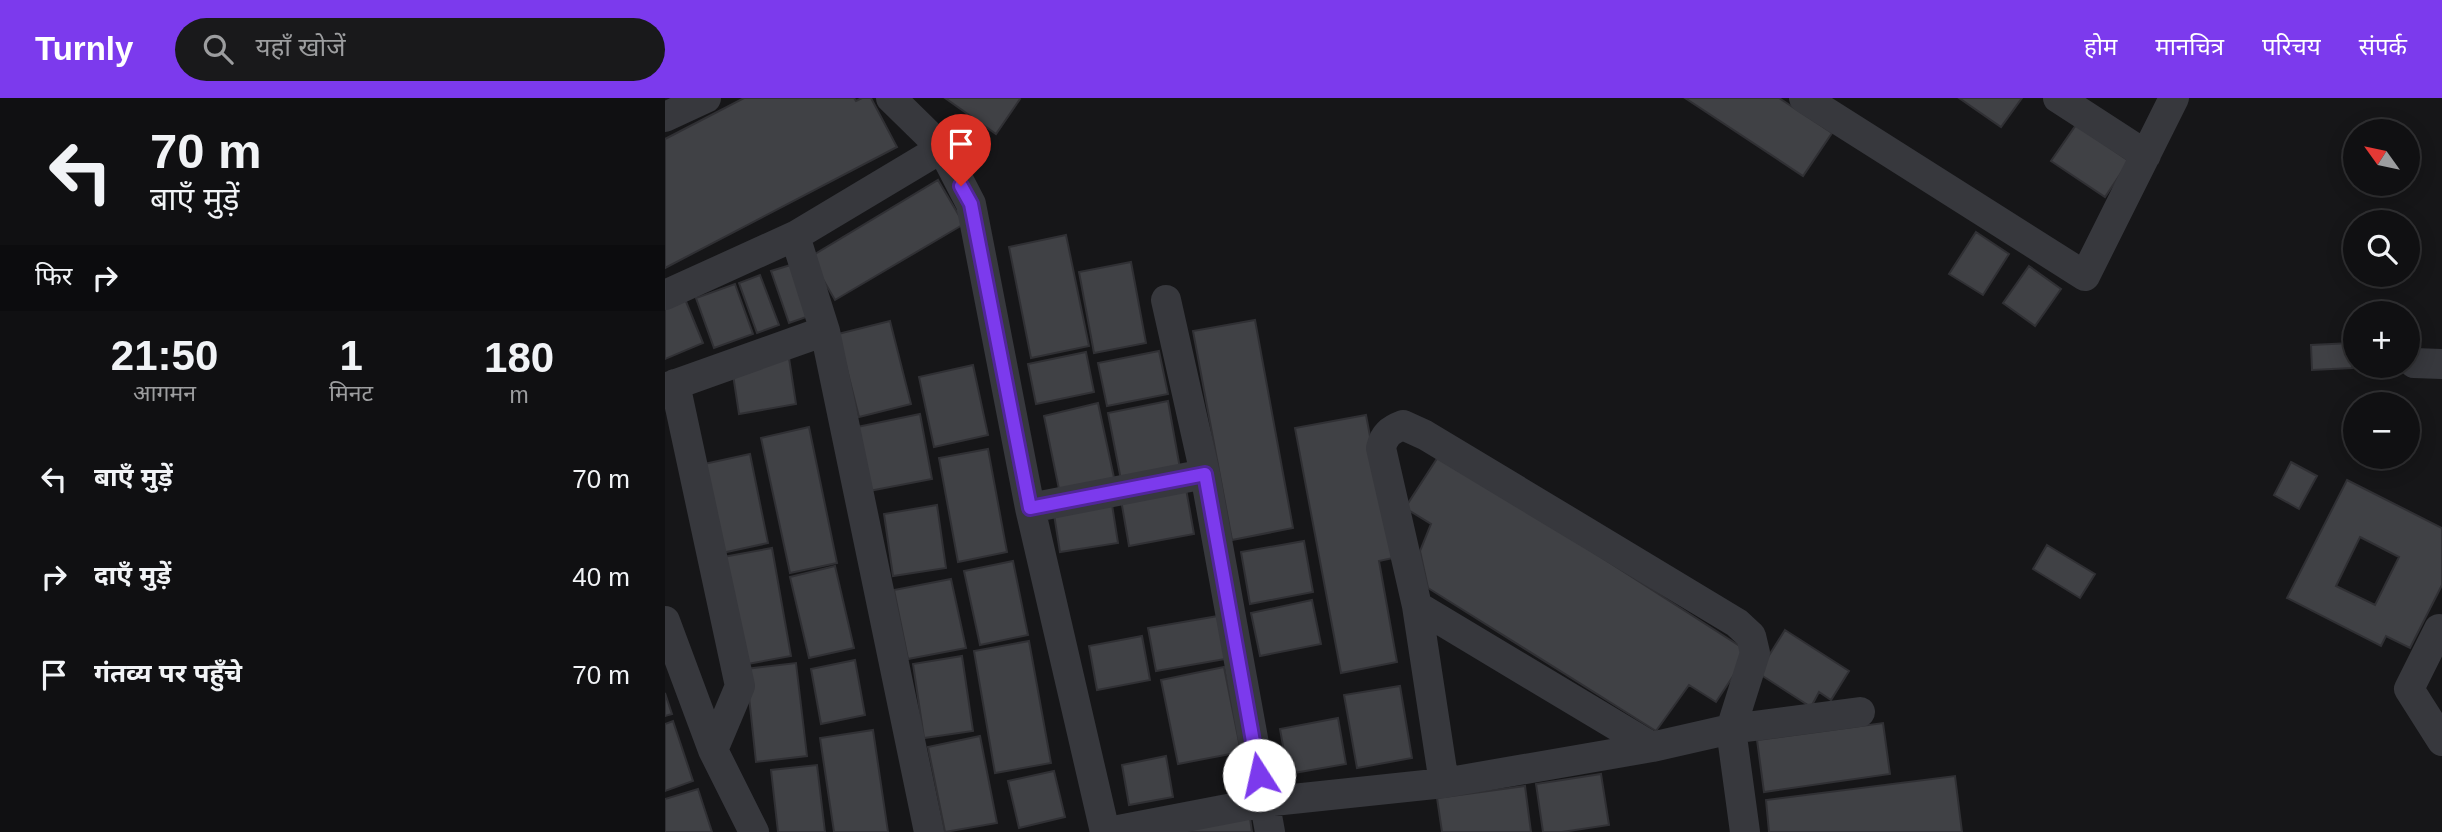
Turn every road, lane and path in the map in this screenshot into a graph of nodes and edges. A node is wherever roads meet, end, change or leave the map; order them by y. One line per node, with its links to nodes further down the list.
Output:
1 (706, 98): 6 (street)
2 (891, 98): 7 (street)
3 (1804, 98): 8 (street)
4 (2058, 98): 8 (street)
5 (2174, 98): 8 (street)
6 (665, 117)
7 (942, 148): 9 (street); 15 (street)
8 (2146, 155)
9 (795, 236): 10 (street); 12 (street)
10 (665, 295)
11 (1166, 300): 14 (street)
12 (825, 331): 13 (street); 27 (street)
13 (670, 386): 23 (street)
14 (1205, 474): 15 (street); 25 (street)
15 (1030, 508): 28 (street)
16 (1417, 606): 20 (street); 22 (street); 24 (street)
17 (665, 621): 23 (street)
18 (2439, 629): 21 (street)
19 (1860, 712): 20 (street)
20 (1731, 729): 22 (street); 30 (street)
21 (2442, 741)
22 (1652, 747): 24 (street)
23 (713, 750): 26 (street)
24 (1444, 783): 25 (street)
25 (1264, 802): 28 (street); 29 (street)
26 (754, 832)
27 (929, 832)
28 (1106, 832)
29 (1270, 832)
30 (1745, 832)

